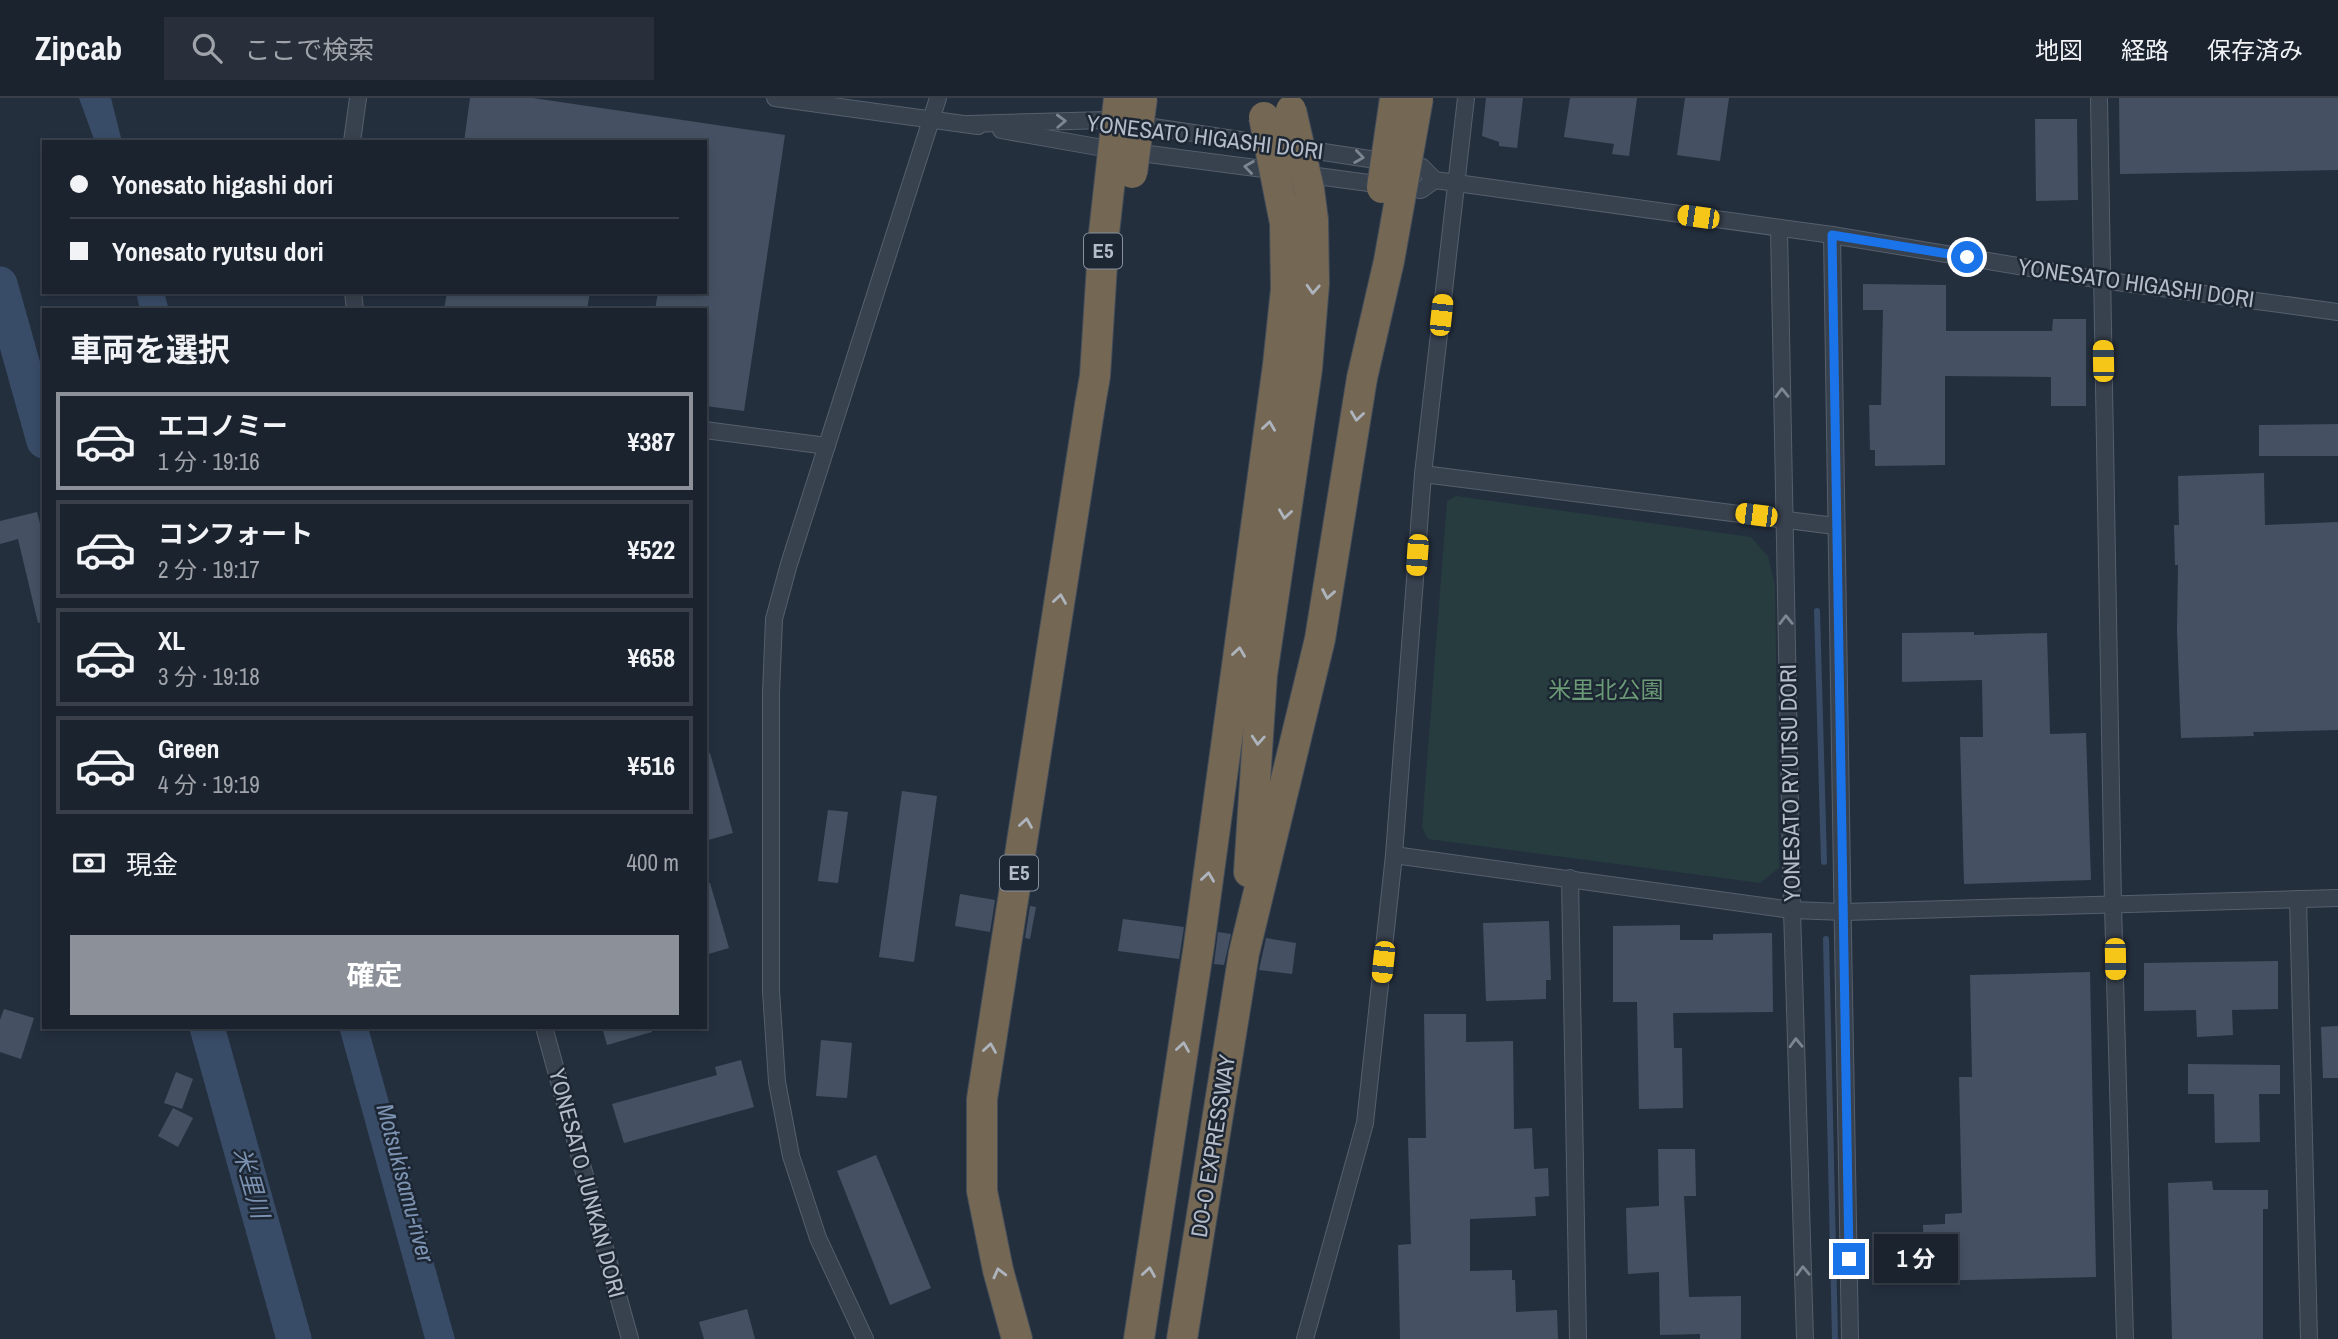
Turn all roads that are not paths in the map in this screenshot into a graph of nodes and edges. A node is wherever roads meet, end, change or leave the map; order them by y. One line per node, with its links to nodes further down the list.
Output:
1 (358, 98): 13 (street)
2 (775, 98): 11 (street, YONESATO HIGASHI DORI)
3 (938, 98): 11 (street)
4 (1119, 98): 22 (highway, E5, bridge)
5 (1142, 98): 22 (highway, bridge)
6 (1395, 98): 21 (highway, bridge)
7 (1418, 98): 21 (highway, bridge)
8 (1466, 98): 15 (street)
9 (2099, 98): 19 (street)
10 (1275, 106): 16 (highway, bridge)
11 (931, 120): 12 (street, YONESATO HIGASHI DORI); 24 (street)
12 (968, 124): 14 (street, YONESATO HIGASHI DORI, one-way to 12); 14 (street, YONESATO HIGASHI DORI, one-way to 14)
13 (352, 140)
14 (1435, 180): 15 (street, YONESATO HIGASHI DORI)
15 (1456, 183): 17 (street, YONESATO HIGASHI DORI); 25 (street)
16 (1299, 222): 35 (highway, one-way to 35); 40 (highway, one-way to 16)
17 (1779, 228): 18 (street, YONESATO HIGASHI DORI); 26 (street, YONESATO RYUTSU DORI, one-way to 17)
18 (1832, 235): 19 (street, YONESATO HIGASHI DORI); 27 (street)
19 (2102, 280): 20 (street, YONESATO HIGASHI DORI); 32 (street)
20 (2338, 312)
21 (1363, 378): 35 (highway, one-way to 35)
22 (1092, 390): 39 (highway, E5, one-way to 22)
23 (707, 430): 24 (street)
24 (827, 446): 38 (street)
25 (1423, 474): 26 (street); 28 (street)
26 (1784, 519): 27 (street); 33 (street, YONESATO RYUTSU DORI, one-way to 26)
27 (1835, 526): 34 (street)
28 (1394, 855): 29 (street); 42 (street)
29 (1570, 878): 33 (street); 43 (street)
30 (2338, 898): 31 (street)
31 (2298, 899): 32 (street); 47 (street)
32 (2113, 905): 34 (street); 46 (street)
33 (1792, 909): 34 (street); 44 (street, YONESATO RYUTSU DORI, one-way to 33)
34 (1844, 912): 45 (street)
35 (1244, 953): 41 (highway, DO-O EXPRESSWAY)
36 (545, 1029): 37 (street, YONESATO JUNKAN DORI)
37 (630, 1339)
38 (865, 1339)
39 (1017, 1339)
40 (1139, 1339)
41 (1182, 1339)
42 (1305, 1339)
43 (1578, 1339)
44 (1805, 1339)
45 (1850, 1339)
46 (2125, 1339)
47 (2309, 1339)

